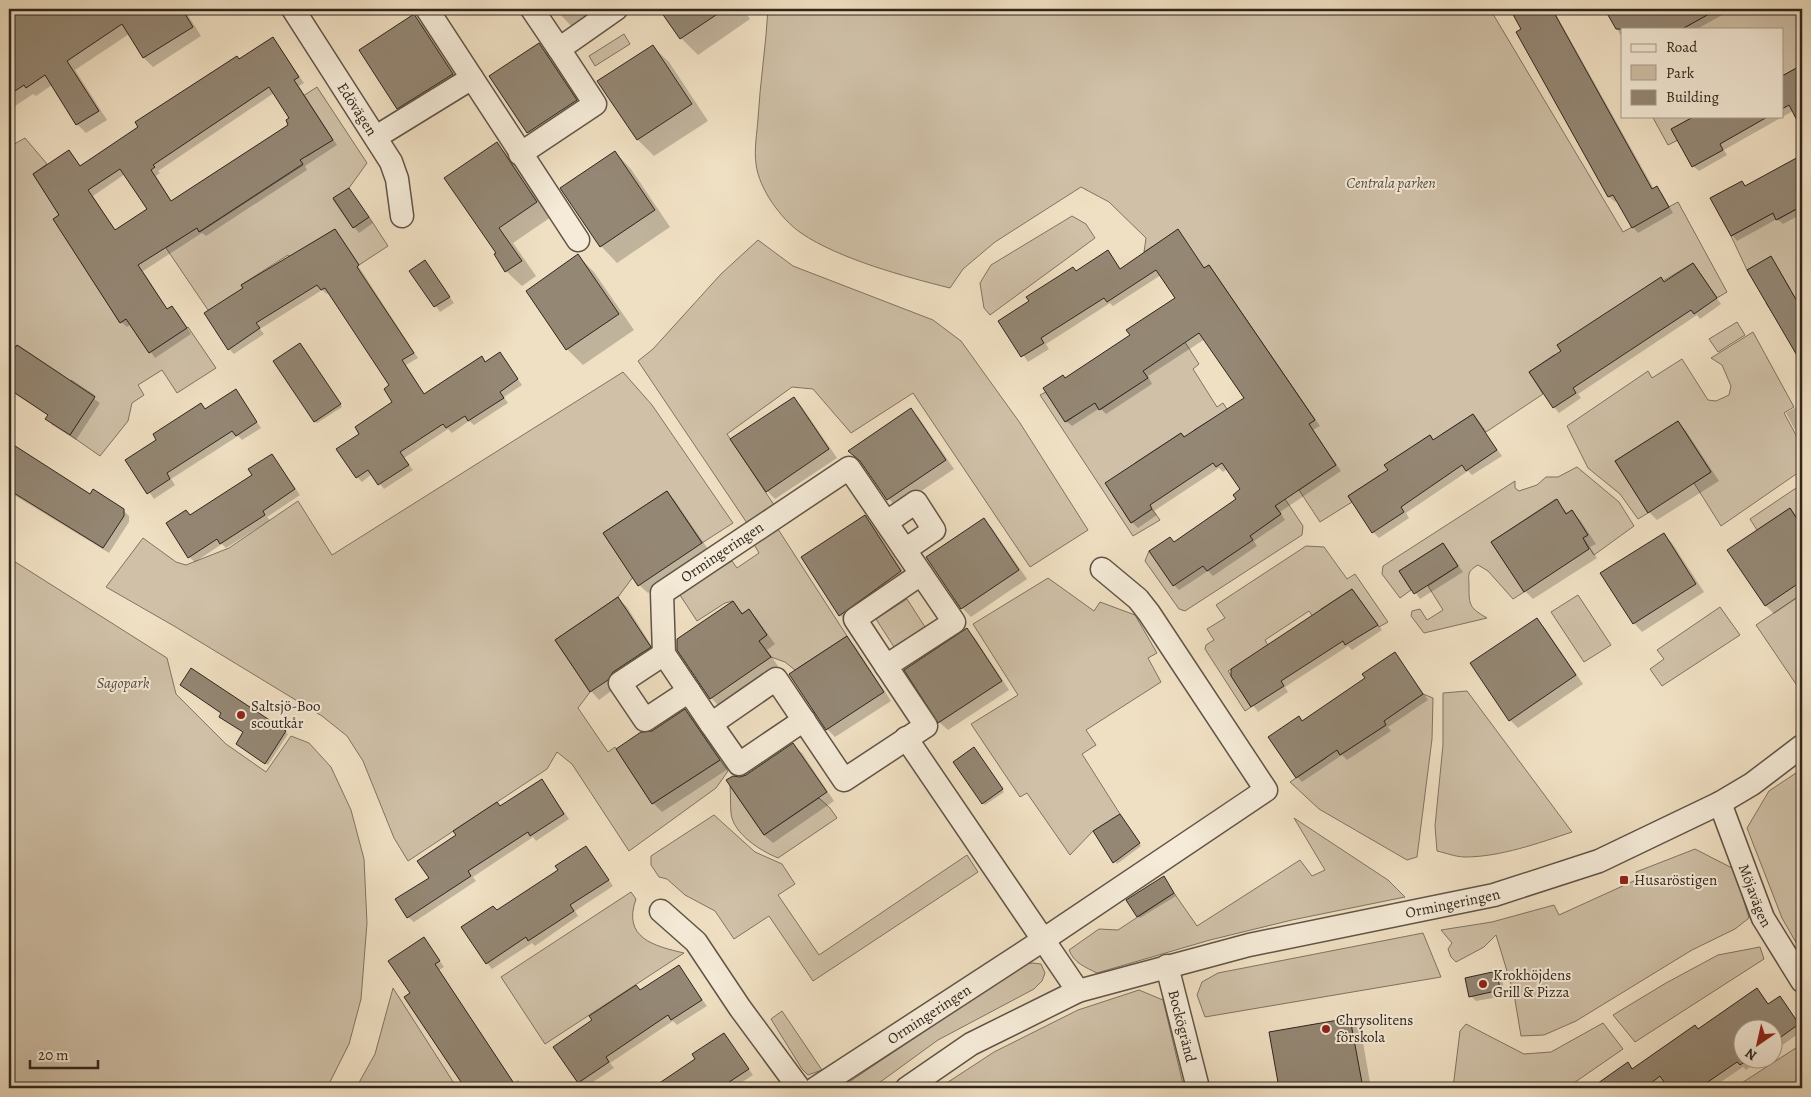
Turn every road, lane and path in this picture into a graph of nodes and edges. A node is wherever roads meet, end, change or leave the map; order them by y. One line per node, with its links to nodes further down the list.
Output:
1 (293, 9): 7 (street, Edövägen)
2 (427, 9): 6 (street)
3 (532, 9): 5 (street)
4 (616, 9): 5 (street)
5 (560, 49): 8 (street)
6 (472, 78): 7 (street); 8 (street)
7 (376, 137): 9 (street, Edövägen)
8 (520, 154): 10 (street)
9 (402, 216)
10 (578, 240)
11 (887, 522): 12 (street, Ormingeringen); 12 (street); 15 (street, Ormingeringen)
12 (905, 550): 14 (street, Ormingeringen)
13 (1102, 569): 24 (street, Ormingeringen)
14 (921, 574): 16 (street); 16 (street, Ormingeringen)
15 (664, 654): 17 (street); 17 (street)
16 (886, 666): 20 (street)
17 (689, 691): 19 (street)
18 (804, 720): 19 (street); 19 (street); 20 (street)
19 (711, 724)
20 (906, 738): 24 (street)
21 (1802, 746): 22 (street, Ormingeringen)
22 (1720, 803): 25 (street, Ormingeringen); 26 (street, Möjavägen)
23 (661, 911): 28 (street)
24 (1043, 940): 27 (street); 29 (street, Ormingeringen)
25 (1167, 966): 27 (street, Ormingeringen); 31 (street, Bockögränd)
26 (1802, 981)
27 (1078, 991): 30 (street, Ormingeringen)
28 (799, 1088)
29 (816, 1088)
30 (907, 1088)
31 (1198, 1088)

